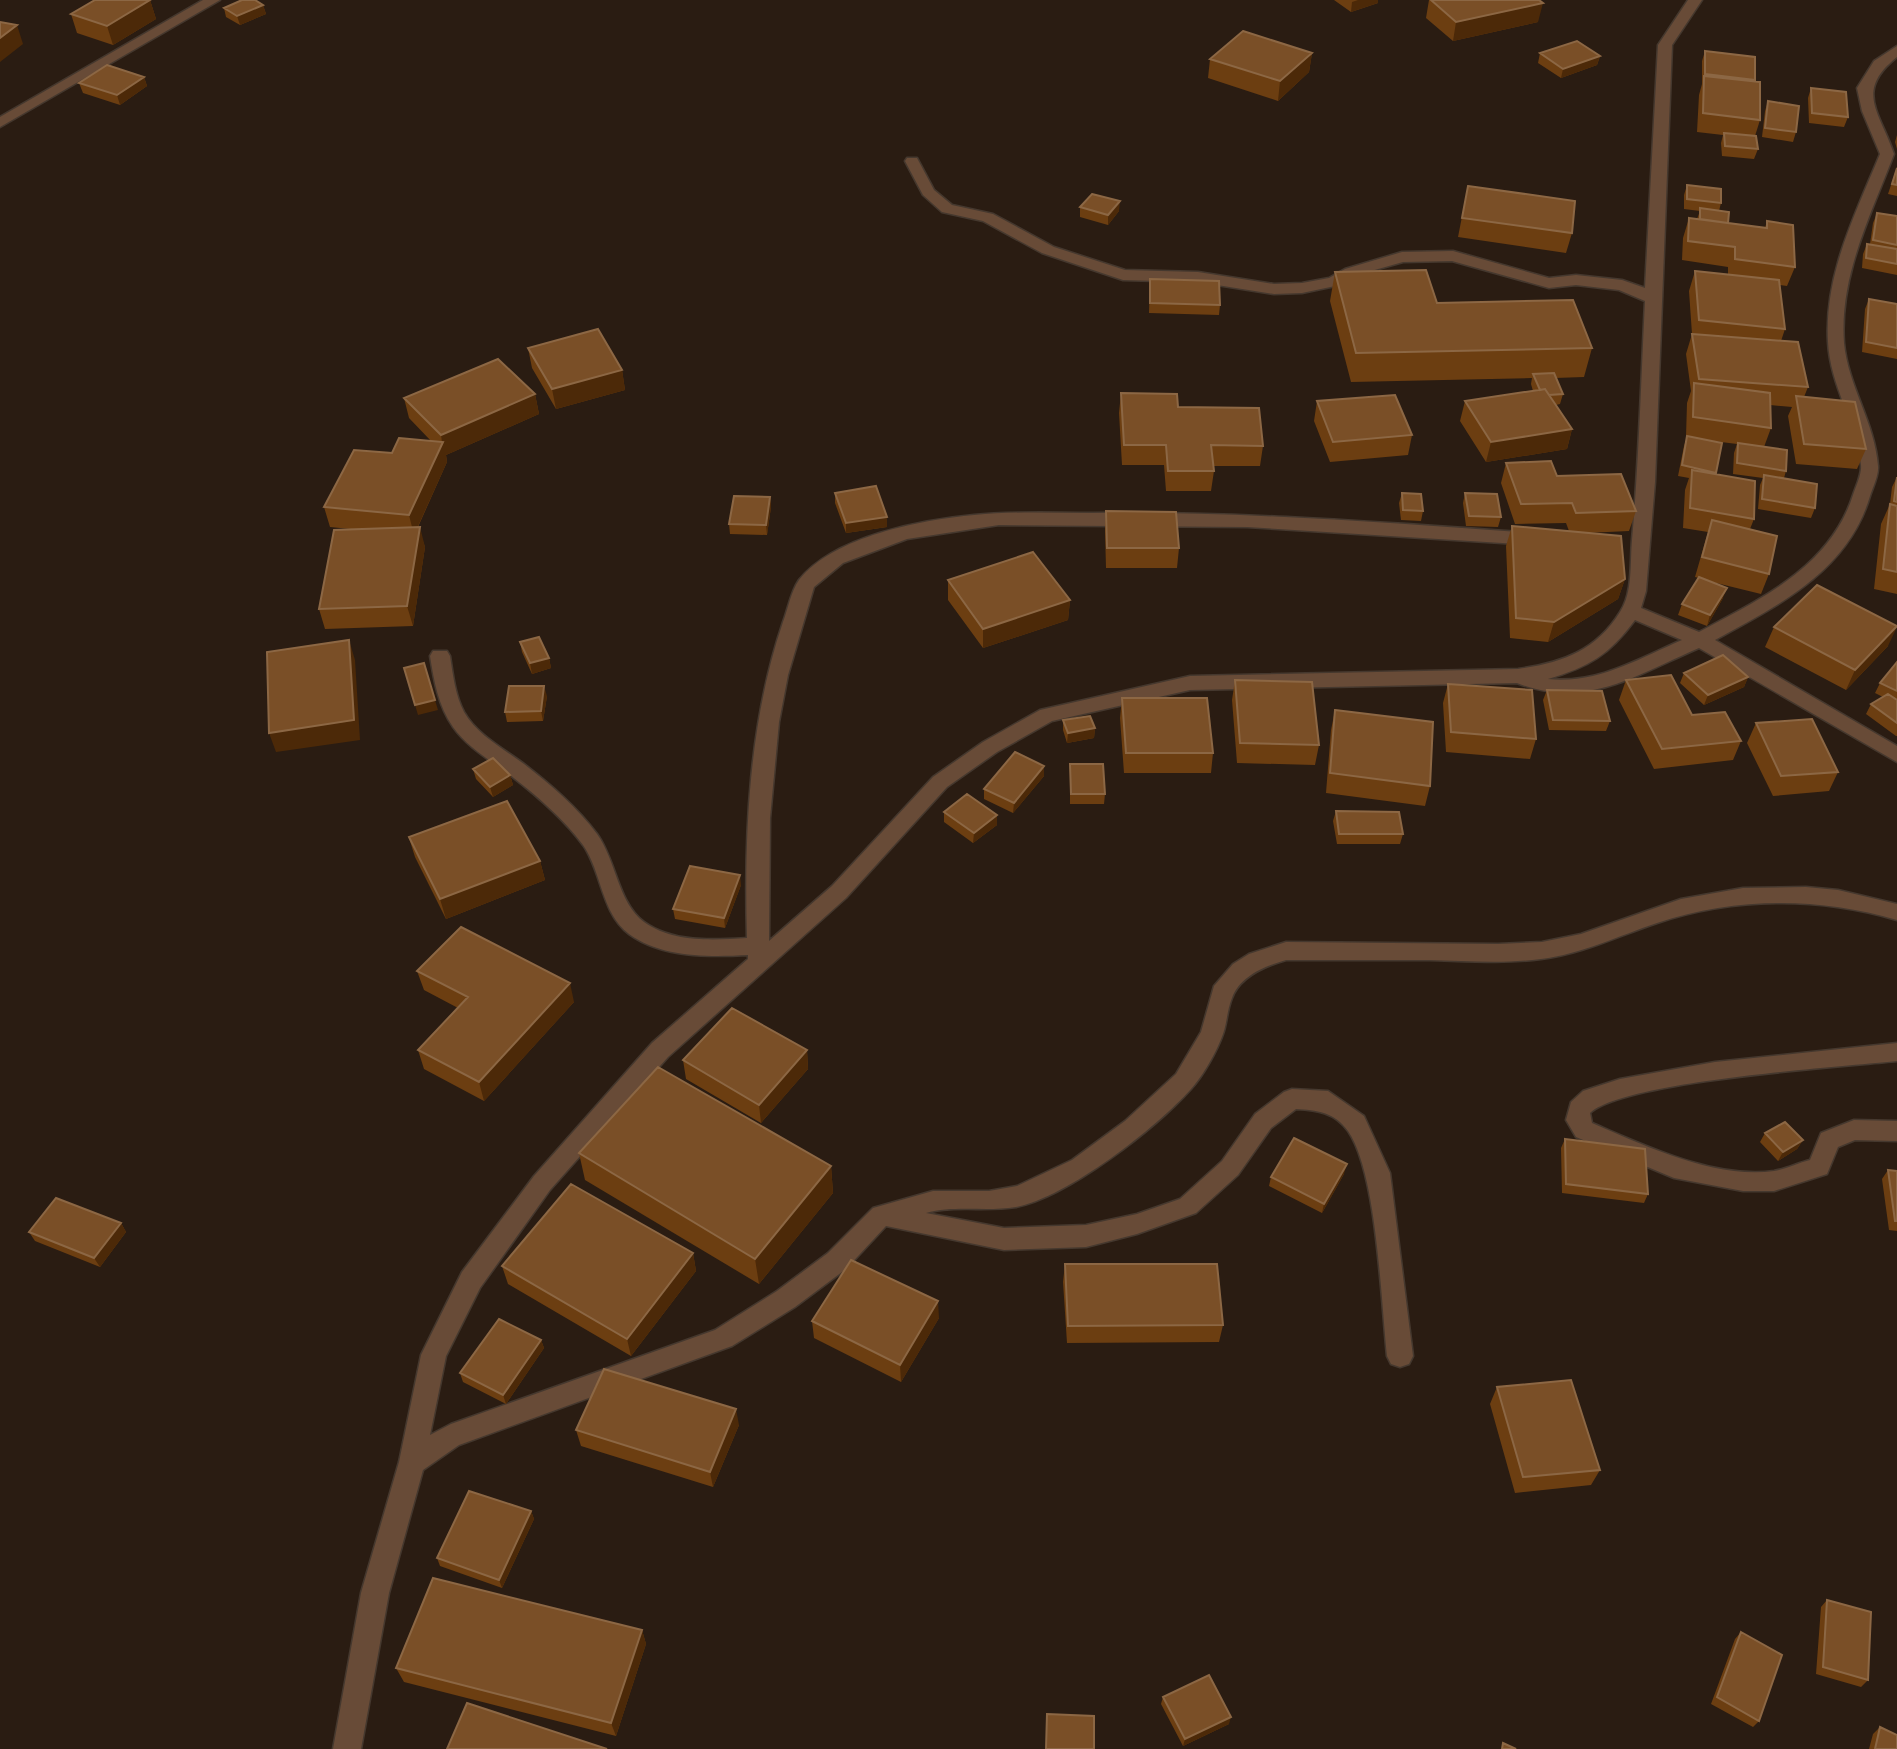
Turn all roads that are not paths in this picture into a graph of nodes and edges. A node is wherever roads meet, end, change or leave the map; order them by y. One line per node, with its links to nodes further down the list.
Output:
1 (213, 0): 4 (street)
2 (1695, 0): 6 (street)
3 (1897, 50): 9 (street)
4 (0, 123)
5 (912, 161): 6 (street)
6 (1653, 300): 8 (street)
7 (1556, 541): 14 (street)
8 (1631, 611): 9 (street); 11 (street)
9 (1700, 640): 11 (street); 12 (street)
10 (440, 656): 14 (street)
11 (1518, 677): 14 (street)
12 (1897, 755)
13 (1897, 912): 17 (street)
14 (758, 953): 19 (street)
15 (1897, 1052): 16 (street)
16 (1897, 1131)
17 (881, 1215): 18 (street); 19 (street)
18 (1400, 1356)
19 (412, 1462): 20 (street)
20 (347, 1749)

